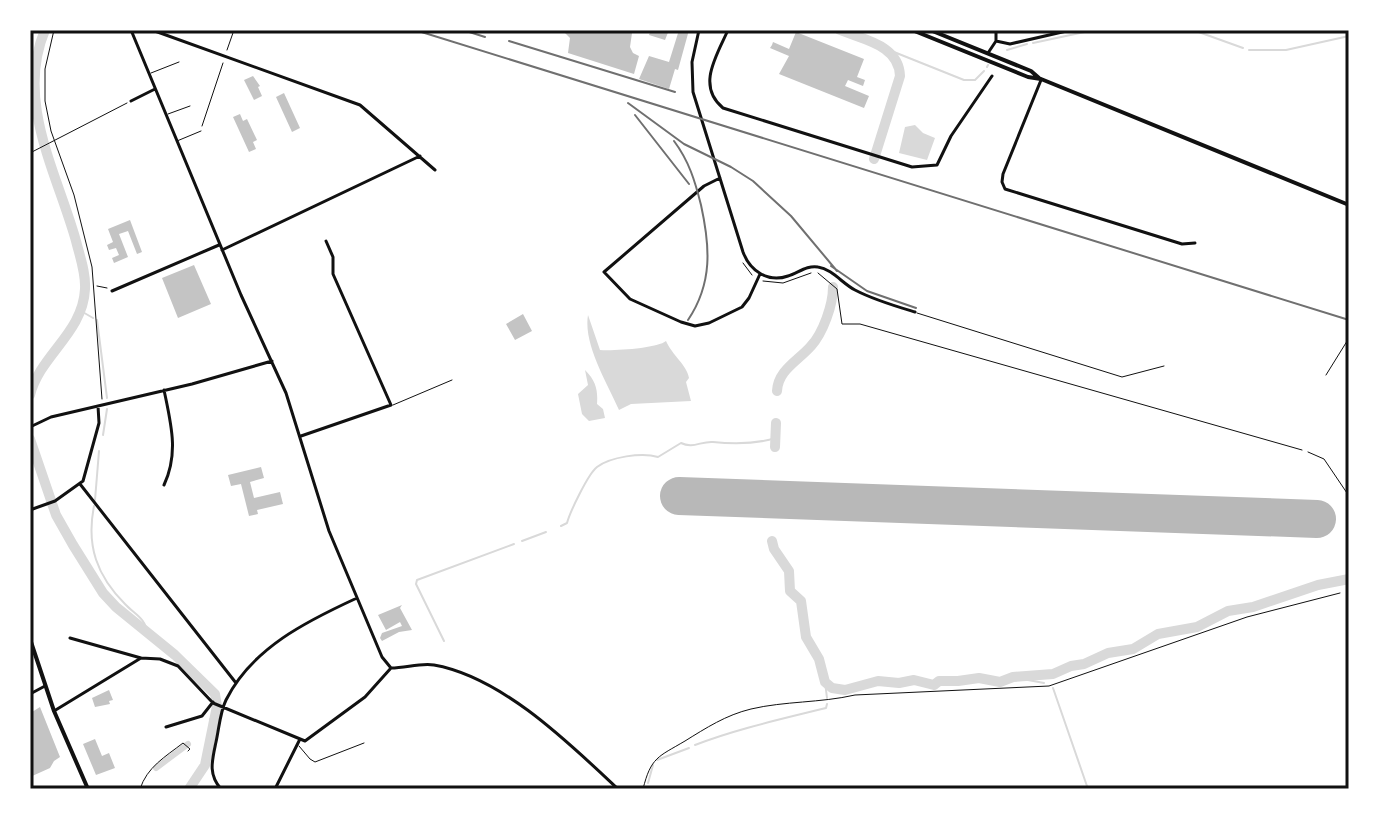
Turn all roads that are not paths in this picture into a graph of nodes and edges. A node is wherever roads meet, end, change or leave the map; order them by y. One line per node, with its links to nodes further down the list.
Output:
1 (131, 30): 12 (street)
2 (152, 30): 21 (street)
3 (699, 30): 23 (street)
4 (728, 30): 13 (street)
5 (912, 30): 14 (main road)
6 (930, 30): 10 (main road)
7 (996, 30): 9 (street)
8 (1071, 30): 9 (street)
9 (996, 41): 10 (street)
10 (988, 53): 14 (main road)
11 (179, 62): 12 (lane)
12 (149, 74): 15 (street)
13 (992, 76)
14 (1041, 79): 24 (main road); 26 (street)
15 (155, 89): 16 (street); 18 (street)
16 (131, 101)
17 (190, 106): 18 (lane)
18 (166, 115): 20 (street)
19 (201, 131): 20 (lane)
20 (176, 141): 27 (street)
21 (420, 156): 22 (street); 28 (street)
22 (435, 170)
23 (720, 178): 30 (street); 30 (street)
24 (1349, 205)
25 (326, 241): 39 (street)
26 (1195, 243)
27 (219, 245): 28 (street); 31 (street)
28 (222, 250): 34 (street)
29 (818, 273): 43 (lane)
30 (759, 276): 32 (street)
31 (112, 291)
32 (915, 312): 35 (lane)
33 (1349, 338): 36 (lane)
34 (272, 361): 38 (street); 42 (street)
35 (1164, 366)
36 (1326, 375)
37 (452, 380): 39 (lane)
38 (164, 390): 40 (street); 45 (street)
39 (391, 405): 42 (street)
40 (98, 406): 41 (street); 44 (street)
41 (32, 426)
42 (301, 436): 47 (street)
43 (1302, 450)
44 (80, 484): 46 (street); 52 (street)
45 (164, 485)
46 (30, 510)
47 (357, 598): 51 (street); 52 (street)
48 (70, 638): 50 (street)
49 (30, 639): 53 (main road)
50 (141, 658): 55 (street); 57 (street)
51 (391, 668): 59 (street); 64 (street)
52 (237, 684): 56 (street)
53 (45, 686): 54 (street); 57 (main road)
54 (30, 694)
55 (214, 703): 56 (street); 58 (street)
56 (222, 705): 59 (street); 62 (street)
57 (54, 711): 61 (main road)
58 (166, 727)
59 (298, 742): 60 (lane); 63 (street)
60 (364, 743)
61 (88, 789)
62 (221, 789)
63 (275, 789)
64 (618, 789)

